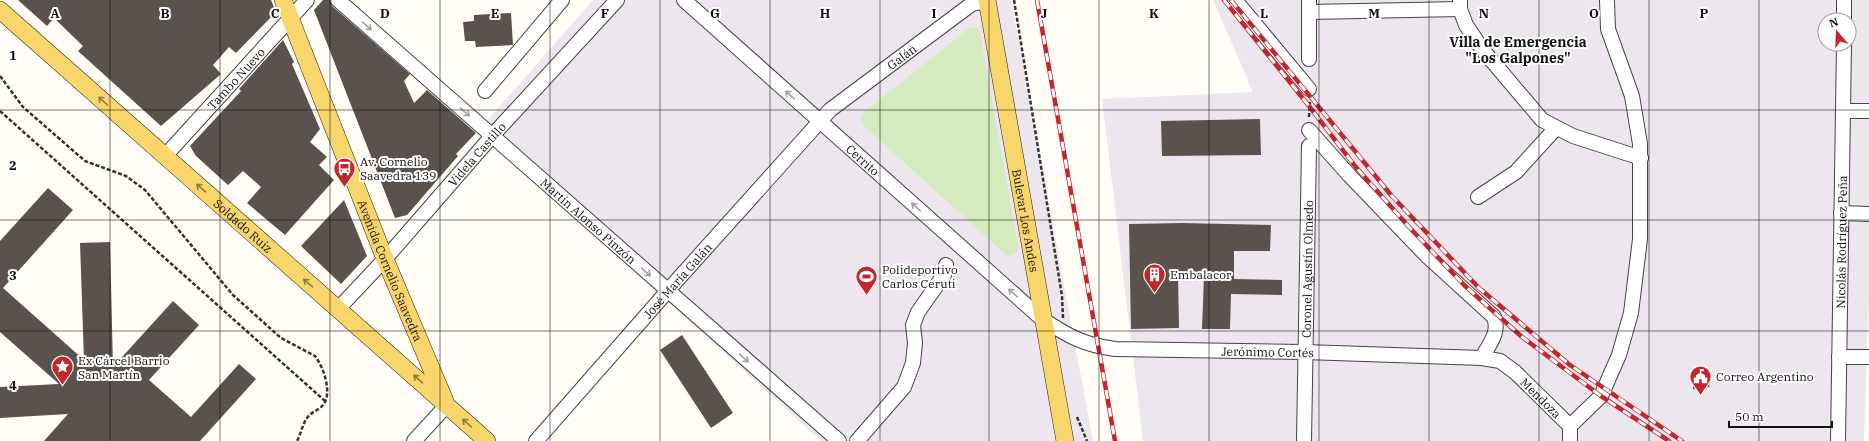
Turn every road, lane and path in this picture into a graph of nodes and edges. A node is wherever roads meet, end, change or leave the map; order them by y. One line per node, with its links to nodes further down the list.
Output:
1 (283, 0): 16 (main road, Avenida Cornelio Saavedra)
2 (307, 0): 16 (street, Tambo Nuevo)
3 (338, 0): 28 (street, Martín Alonso Pinzón, one-way to 28)
4 (562, 0): 21 (street)
5 (617, 0): 28 (street, Videla Castillo)
6 (684, 0): 25 (street, Cerrito, one-way to 6)
7 (987, 0): 25 (street, Galán); 39 (main road, Bulevar Los Andes)
8 (1014, 0): 40 (path)
9 (1235, 0): 20 (street)
10 (1607, 0): 31 (street)
11 (1844, 0): 15 (street)
12 (1460, 5): 13 (street); 26 (street)
13 (1309, 6): 18 (street)
14 (0, 10): 30 (main road, Soldado Ruiz, one-way to 14)
15 (1844, 12)
16 (290, 19): 30 (street, Tambo Nuevo); 35 (main road, Avenida Cornelio Saavedra)
17 (1844, 52): 23 (street, Nicolás Rodríguez Peña)
18 (1309, 59)
19 (0, 76): 46 (path)
20 (1309, 89)
21 (485, 90)
22 (0, 111): 46 (path)
23 (1843, 111): 24 (street); 33 (street, Nicolás Rodríguez Peña)
24 (1869, 111)
25 (820, 121): 37 (street, José María Galán); 39 (street, Cerrito, one-way to 25)
26 (1556, 128): 31 (street); 32 (street)
27 (1309, 130): 44 (street)
28 (492, 136): 35 (street, Videla Castillo); 37 (street, Martín Alonso Pinzón, one-way to 37)
29 (1309, 146): 41 (street, Coronel Agustín Olmedo)
30 (165, 156): 38 (main road, Soldado Ruiz, one-way to 30)
31 (1640, 158): 49 (street)
32 (1478, 197)
33 (1842, 213): 34 (street); 42 (street, Nicolás Rodríguez Peña)
34 (1869, 214)
35 (385, 259): 38 (street, Videla Castillo); 47 (main road, Avenida Cornelio Saavedra)
36 (946, 265): 55 (street)
37 (668, 291): 53 (street, José María Galán); 54 (street, Martín Alonso Pinzón, one-way to 54)
38 (338, 309): 47 (main road, Soldado Ruiz, one-way to 38)
39 (1042, 319): 40 (street, Jerónimo Cortés); 56 (main road, Bulevar Los Andes)
40 (1066, 334): 41 (street, Jerónimo Cortés)
41 (1305, 352): 44 (street, Jerónimo Cortés); 58 (street, Coronel Agustín Olmedo)
42 (1839, 357): 43 (street); 60 (street, Nicolás Rodríguez Peña)
43 (1869, 357)
44 (1482, 358): 45 (street, Jerónimo Cortés)
45 (1500, 361): 49 (street, Mendoza)
46 (325, 402): 50 (path)
47 (447, 405): 51 (street); 52 (main road, Soldado Ruiz, one-way to 47)
48 (1076, 414): 57 (path)
49 (1570, 426): 59 (street, Mendoza)
50 (297, 441)
51 (414, 441)
52 (486, 441)
53 (536, 441)
54 (839, 441)
55 (857, 441)
56 (1065, 441)
57 (1087, 441)
58 (1304, 441)
59 (1570, 441)
60 (1838, 441)

